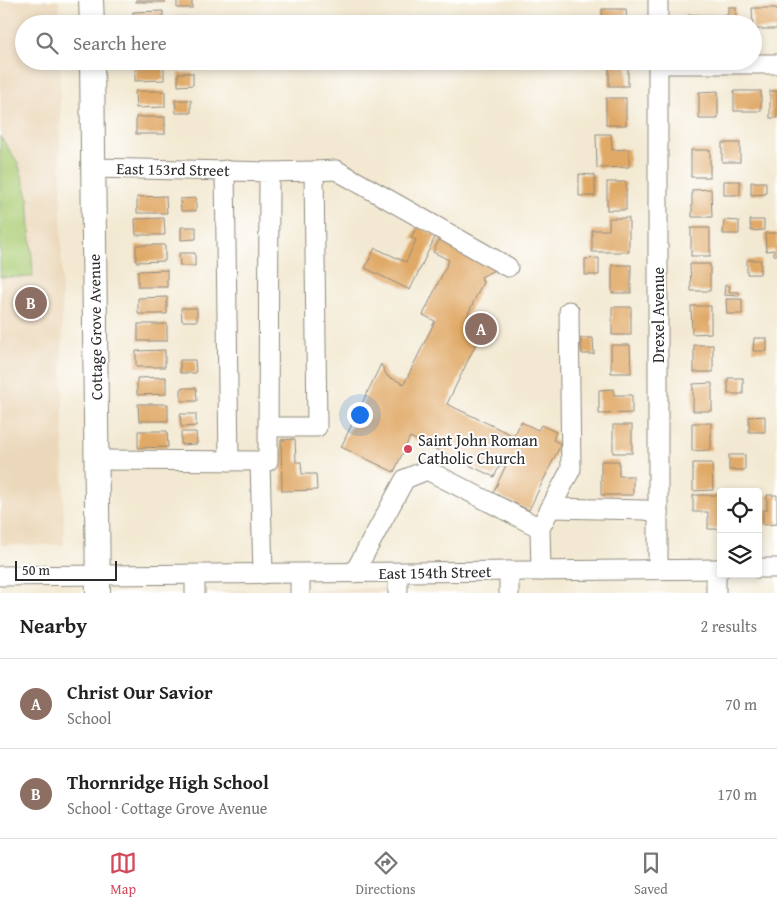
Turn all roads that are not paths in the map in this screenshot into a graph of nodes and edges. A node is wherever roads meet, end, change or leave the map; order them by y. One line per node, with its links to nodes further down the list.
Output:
1 (91, 0): 3 (main road)
2 (658, 0): 4 (street)
3 (92, 15)
4 (658, 15)
5 (762, 64): 6 (street)
6 (777, 64)
7 (92, 70): 9 (main road, Cottage Grove Avenue)
8 (658, 70): 20 (street, Drexel Avenue)
9 (93, 168): 10 (street, East 153rd Street); 16 (main road, Cottage Grove Avenue)
10 (225, 170): 11 (street, East 153rd Street); 17 (street)
11 (261, 171): 12 (street, East 153rd Street); 15 (street)
12 (314, 171): 13 (street, East 153rd Street); 15 (street)
13 (508, 267)
14 (569, 311): 19 (street)
15 (268, 428): 18 (street)
16 (96, 460): 17 (street); 37 (main road, Cottage Grove Avenue)
17 (229, 461): 18 (street)
18 (260, 461): 30 (street)
19 (550, 508): 20 (street); 21 (street)
20 (658, 512): 24 (street, Drexel Avenue)
21 (540, 528): 27 (street); 28 (street)
22 (762, 568): 23 (street)
23 (777, 568)
24 (658, 569): 25 (street, East 154th Street); 27 (street, East 154th Street)
25 (717, 569)
26 (509, 571): 27 (street, East 154th Street); 29 (street, East 154th Street); 40 (street)
27 (541, 571)
28 (354, 573): 29 (street, East 154th Street); 31 (street, East 154th Street)
29 (398, 573): 39 (street)
30 (262, 574): 31 (street, East 154th Street); 36 (street, East 154th Street)
31 (300, 574): 38 (street)
32 (0, 576): 37 (street, East 154th Street)
33 (718, 578): 41 (street)
34 (141, 584): 35 (street, East 154th Street); 37 (street, East 154th Street)
35 (174, 584): 36 (street, East 154th Street)
36 (195, 584)
37 (98, 585)
38 (300, 593)
39 (398, 593)
40 (509, 593)
41 (716, 593)

